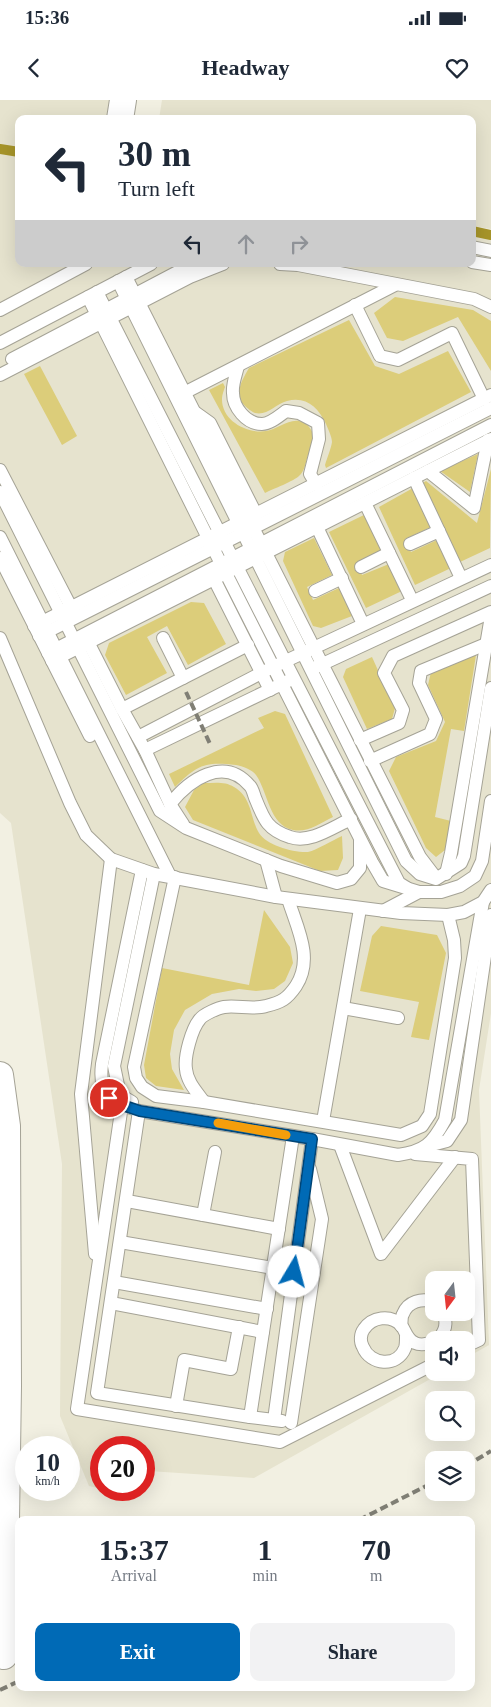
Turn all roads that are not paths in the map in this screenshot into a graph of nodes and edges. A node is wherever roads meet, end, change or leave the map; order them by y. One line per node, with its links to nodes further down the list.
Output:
1 (123, 100): 2 (street)
2 (121, 115)
3 (476, 249): 4 (lane)
4 (491, 251)
5 (476, 263): 6 (lane)
6 (491, 265)
7 (80, 267): 18 (lane)
8 (145, 267): 12 (lane)
9 (192, 267): 15 (lane)
10 (215, 267): 15 (lane)
11 (308, 267): 13 (lane)
12 (122, 279): 14 (lane); 15 (lane)
13 (395, 285): 16 (lane); 17 (lane)
14 (92, 294): 19 (lane); 20 (lane)
15 (133, 301): 19 (lane); 24 (lane); 34 (lane)
16 (355, 306): 22 (lane); 25 (lane)
17 (491, 307)
18 (0, 310)
19 (103, 316): 21 (lane); 23 (lane); 38 (lane)
20 (0, 343)
21 (0, 365)
22 (238, 366): 24 (lane); 31 (lane)
23 (0, 374)
24 (184, 393): 34 (lane)
25 (489, 401): 31 (lane); 34 (lane)
26 (491, 425): 40 (lane)
27 (490, 439): 29 (lane); 29 (lane)
28 (0, 470): 52 (lane)
29 (428, 471): 30 (lane)
30 (414, 478): 33 (lane); 36 (lane)
31 (316, 484): 34 (lane)
32 (0, 492): 52 (lane)
33 (365, 503): 35 (lane); 41 (lane)
34 (248, 523): 38 (lane); 40 (lane)
35 (318, 527): 40 (lane); 46 (lane)
36 (438, 531): 39 (lane); 47 (lane)
37 (0, 536): 54 (lane)
38 (216, 540): 45 (lane); 52 (lane)
39 (410, 544)
40 (258, 551): 45 (lane); 60 (lane)
41 (389, 553): 44 (lane); 50 (lane)
42 (0, 558): 54 (lane)
43 (491, 564): 47 (lane)
44 (361, 566)
45 (226, 568): 57 (lane); 59 (lane); 62 (lane)
46 (342, 578): 49 (lane); 53 (lane)
47 (460, 578): 50 (lane)
48 (491, 586): 63 (lane)
49 (315, 590)
50 (412, 600): 53 (lane)
51 (491, 614): 58 (lane); 70 (lane)
52 (69, 615): 54 (lane); 57 (lane)
53 (363, 624): 60 (lane)
54 (41, 629): 61 (lane)
55 (0, 638): 78 (lane)
56 (163, 638): 64 (lane)
57 (81, 641): 61 (lane); 68 (lane); 76 (lane)
58 (486, 644): 72 (lane); 81 (lane)
59 (248, 645): 62 (lane); 64 (lane)
60 (308, 650): 62 (lane); 63 (lane)
61 (54, 655): 80 (lane)
62 (273, 667): 65 (lane); 66 (lane); 69 (lane)
63 (316, 667): 65 (lane); 70 (lane); 81 (lane)
64 (183, 678): 68 (lane)
65 (294, 678): 66 (lane); 82 (lane)
66 (276, 687): 71 (lane); 75 (lane)
67 (491, 688): 81 (lane)
68 (122, 709): 69 (lane)
69 (138, 737): 71 (lane)
70 (360, 740): 72 (lane)
71 (145, 750): 74 (lane)
72 (370, 761): 81 (lane)
73 (491, 802): 82 (lane)
74 (170, 804): 75 (lane); 76 (lane)
75 (351, 819): 77 (lane)
76 (186, 828): 79 (lane)
77 (359, 836): 79 (lane); 82 (lane)
78 (111, 859): 80 (lane); 112 (lane)
79 (266, 860): 84 (lane)
80 (160, 874): 84 (lane); 93 (lane); 94 (lane); 96 (lane)
81 (441, 876)
82 (413, 890): 87 (lane)
83 (491, 890): 85 (lane)
84 (282, 898): 86 (lane); 93 (lane)
85 (483, 902): 88 (lane); 101 (lane)
86 (360, 909): 87 (lane); 90 (lane)
87 (382, 911): 88 (lane)
88 (448, 915): 97 (lane)
89 (491, 915): 101 (lane)
90 (343, 1008): 91 (lane); 97 (lane)
91 (398, 1018)
92 (0, 1075): 131 (street)
93 (204, 1102): 97 (lane)
94 (122, 1105): 95 (lane); 112 (lane)
95 (140, 1111): 96 (lane); 106 (lane)
96 (154, 1113): 98 (lane)
97 (323, 1121)
98 (293, 1136): 99 (lane); 108 (lane)
99 (312, 1139): 100 (lane); 105 (lane)
100 (340, 1145): 103 (lane); 104 (lane)
101 (423, 1148): 103 (lane)
102 (215, 1152): 107 (lane)
103 (410, 1153): 104 (lane)
104 (456, 1157): 111 (lane)
105 (309, 1162): 128 (lane); 129 (lane)
106 (127, 1200): 107 (lane); 109 (lane)
107 (204, 1215): 108 (lane)
108 (279, 1229): 110 (lane)
109 (120, 1242): 110 (lane); 113 (lane)
110 (273, 1268): 116 (lane)
111 (472, 1271)
112 (97, 1274): 130 (lane)
113 (114, 1282): 115 (lane); 116 (lane)
114 (425, 1301): 119 (lane)
115 (111, 1303): 118 (lane); 126 (lane)
116 (266, 1309): 120 (lane)
117 (475, 1317): 121 (lane)
118 (239, 1327): 120 (lane); 126 (lane)
119 (404, 1331): 122 (lane); 123 (lane); 123 (lane)
120 (263, 1332): 127 (lane)
121 (475, 1342)
122 (425, 1345)
123 (393, 1360): 125 (lane)
124 (425, 1369): 125 (lane)
125 (403, 1381): 130 (lane)
126 (176, 1406): 127 (lane)
127 (250, 1417): 128 (lane)
128 (274, 1420): 129 (lane)
129 (292, 1423): 130 (lane)
130 (311, 1426)
131 (4, 1656)

